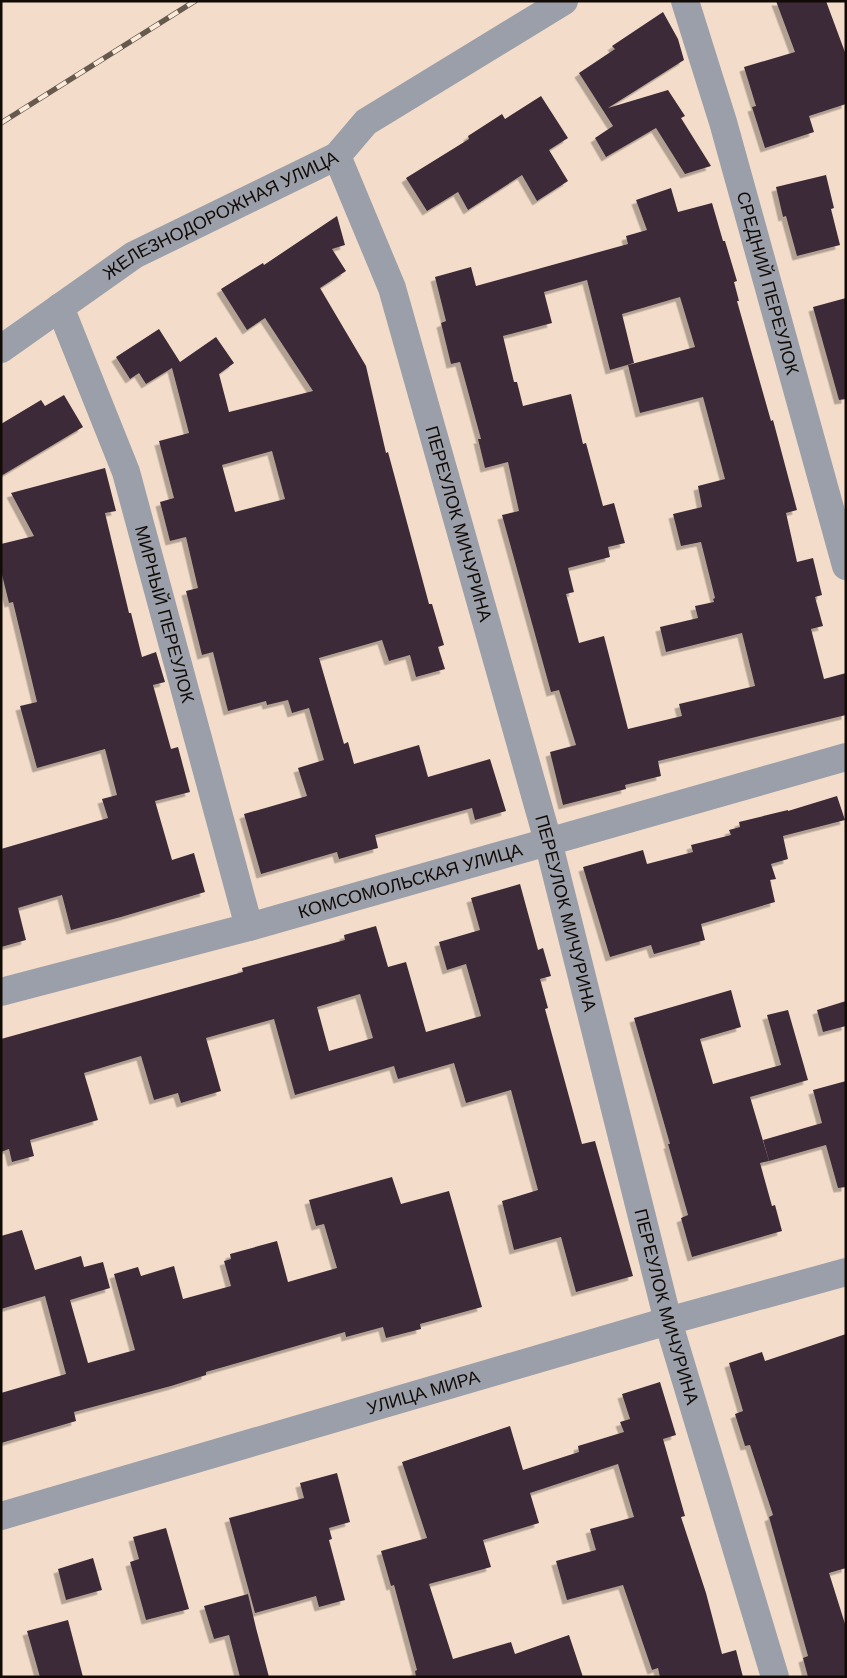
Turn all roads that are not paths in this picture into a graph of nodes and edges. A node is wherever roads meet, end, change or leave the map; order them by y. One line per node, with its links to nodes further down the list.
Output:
1 (564, 1): 3 (street, ЖЕЛЕЗНОДОРОЖНАЯ УЛИЦА)
2 (685, 1): 6 (street, СРЕДНИЙ ПЕРЕУЛОК)
3 (337, 156): 4 (street, ЖЕЛЕЗНОДОРОЖНАЯ УЛИЦА); 8 (street, ПЕРЕУЛОК МИЧУРИНА)
4 (60, 307): 5 (street, ЖЕЛЕЗНОДОРОЖНАЯ УЛИЦА); 9 (street, МИРНЫЙ ПЕРЕУЛОК)
5 (1, 349)
6 (846, 566)
7 (846, 757): 8 (street, КОМСОМОЛЬСКАЯ УЛИЦА)
8 (548, 841): 9 (street, КОМСОМОЛЬСКАЯ УЛИЦА); 12 (street, ПЕРЕУЛОК МИЧУРИНА)
9 (249, 927): 10 (street, КОМСОМОЛЬСКАЯ УЛИЦА)
10 (1, 992)
11 (846, 1272): 12 (street, УЛИЦА МИРА)
12 (668, 1321): 13 (street, УЛИЦА МИРА); 14 (street, ПЕРЕУЛОК МИЧУРИНА)
13 (1, 1516)
14 (775, 1677)

